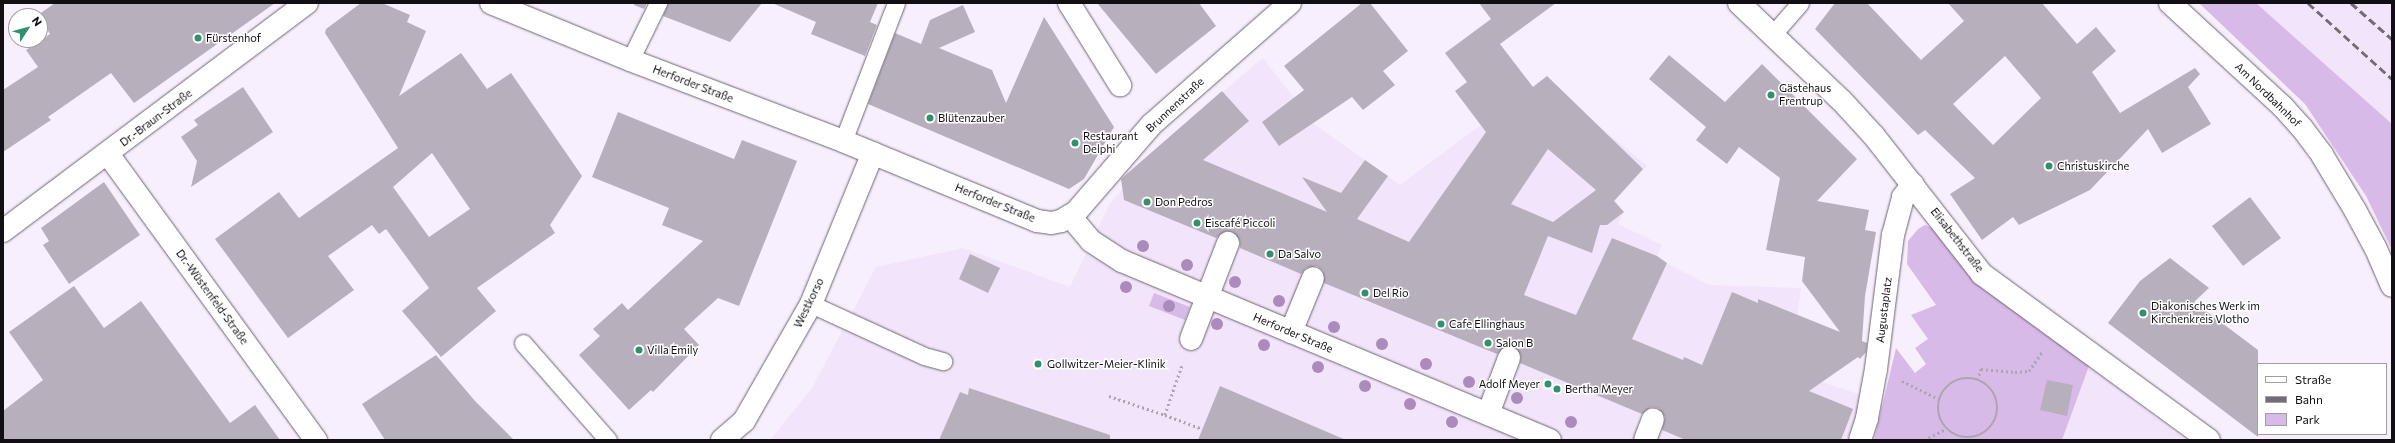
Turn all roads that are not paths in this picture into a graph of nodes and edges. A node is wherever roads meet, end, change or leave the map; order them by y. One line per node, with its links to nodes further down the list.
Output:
1 (307, 3): 15 (street, Dr.-Braun-Straße)
2 (491, 3): 11 (street, Herforder Straße)
3 (658, 3): 11 (lane)
4 (896, 3): 13 (lane)
5 (1069, 3): 12 (street)
6 (1290, 3): 17 (street, Brunnenstraße)
7 (1739, 3): 10 (street, Elisabethstraße)
8 (1800, 3): 10 (lane)
9 (2170, 3): 21 (street, Am Nordbahnhof)
10 (1773, 34): 16 (street, Elisabethstraße)
11 (630, 60): 13 (street, Herforder Straße)
12 (1120, 85)
13 (843, 141): 14 (street, Herforder Straße)
14 (873, 153): 17 (street, Herforder Straße); 23 (street, Westkorso)
15 (108, 154): 18 (street, Dr.-Braun-Straße); 31 (street, Dr.-Wüstenfeld-Straße)
16 (1913, 184): 36 (street, Augustaplatz); 37 (street, Elisabethstraße)
17 (1070, 216): 22 (street, Herforder Straße)
18 (3, 231)
19 (1228, 243): 22 (street)
20 (1313, 278): 24 (street)
21 (2392, 286)
22 (1207, 296): 24 (street, Herforder Straße); 25 (street)
23 (811, 304): 28 (lane); 33 (street, Westkorso)
24 (1291, 332): 29 (street, Herforder Straße)
25 (1191, 339)
26 (524, 343): 32 (lane)
27 (1509, 358): 29 (street)
28 (943, 361)
29 (1488, 414): 34 (street, Herforder Straße)
30 (1653, 419): 35 (street)
31 (316, 440)
32 (608, 440)
33 (722, 440)
34 (1550, 440)
35 (1645, 440)
36 (1860, 440)
37 (2209, 440)

